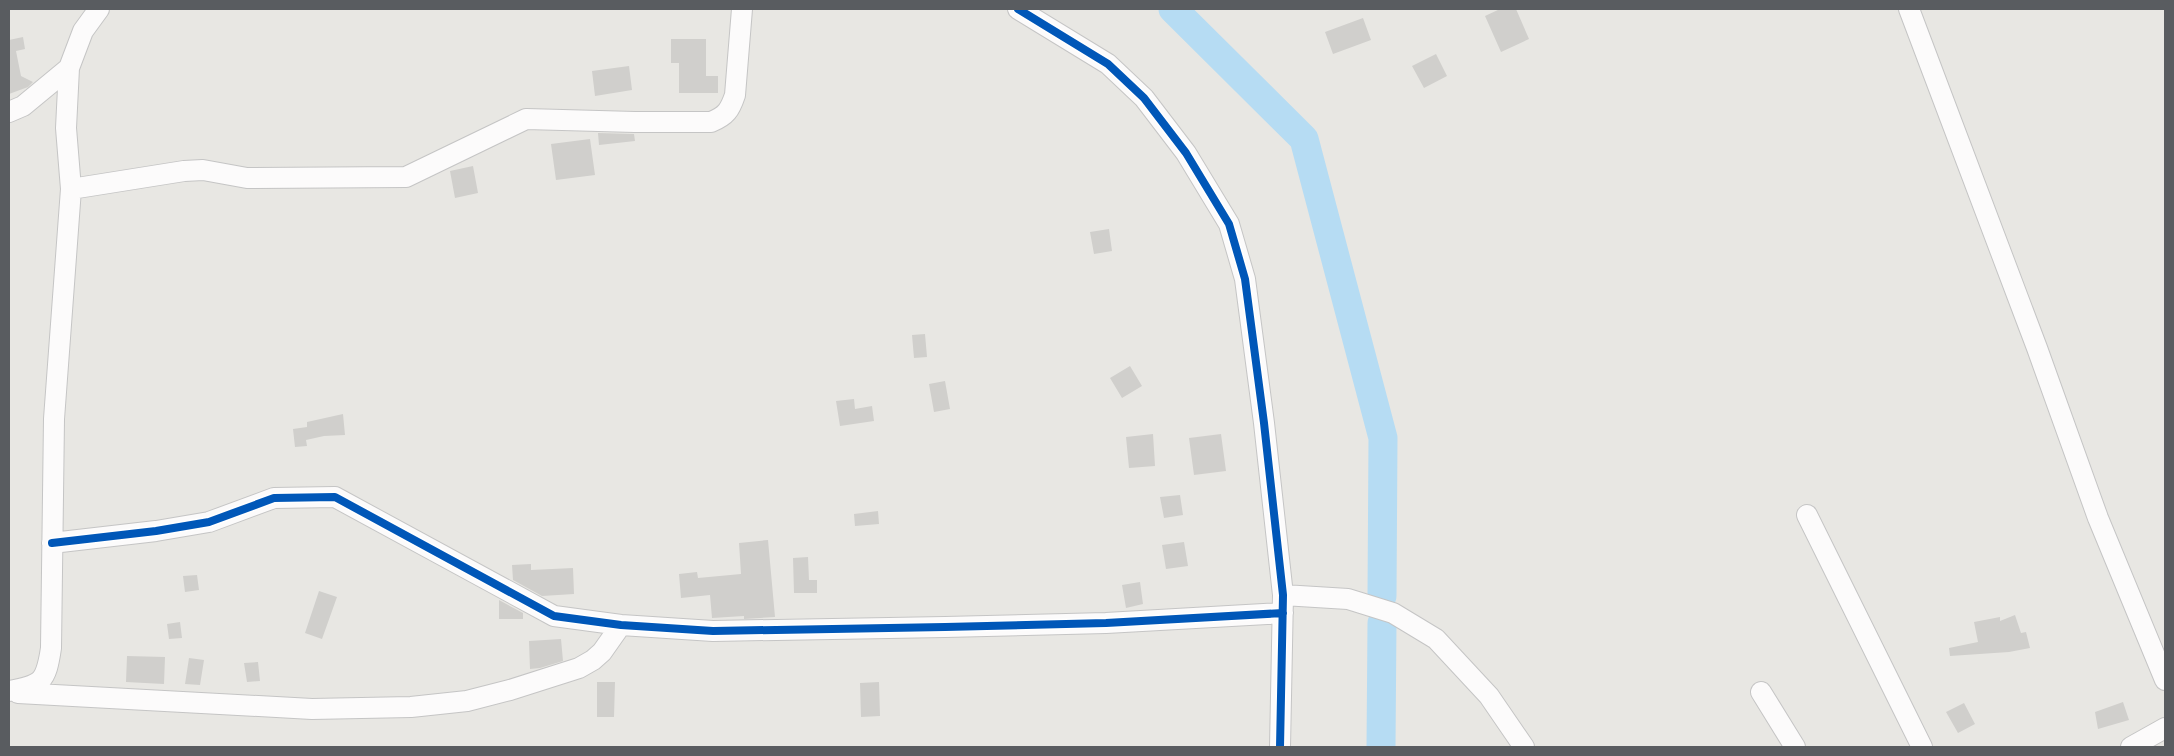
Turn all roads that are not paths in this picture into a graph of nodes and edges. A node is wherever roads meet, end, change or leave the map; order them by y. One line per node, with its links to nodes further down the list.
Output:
1 (98, 9): 5 (street)
2 (742, 9): 7 (street)
3 (1018, 9): 10 (street)
4 (1910, 9): 12 (street)
5 (69, 68): 6 (street); 7 (street)
6 (9, 112)
7 (71, 189): 9 (street)
8 (1807, 515): 19 (street)
9 (52, 543): 11 (street); 13 (street)
10 (1283, 604): 11 (street); 16 (street); 17 (street)
11 (622, 625): 13 (street)
12 (2165, 680)
13 (9, 692)
14 (1761, 692): 18 (street)
15 (2165, 728): 20 (street)
16 (1280, 747)
17 (1524, 747)
18 (1795, 747)
19 (1922, 747)
20 (2131, 747)

